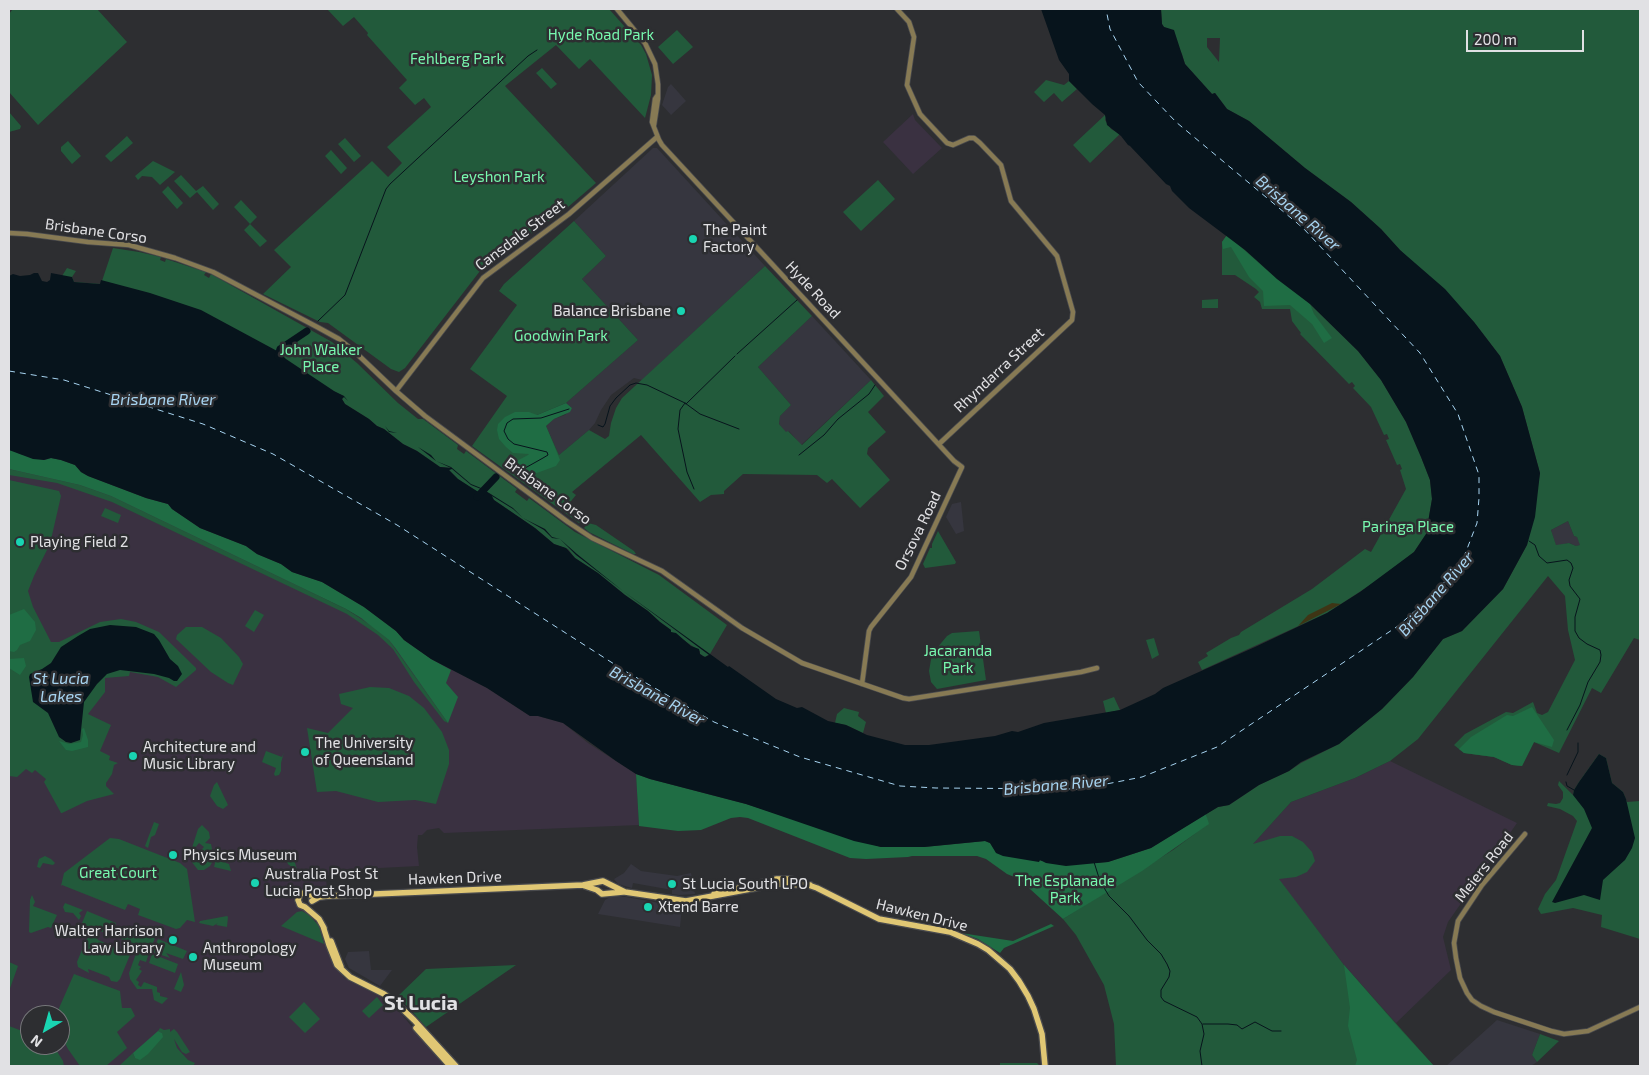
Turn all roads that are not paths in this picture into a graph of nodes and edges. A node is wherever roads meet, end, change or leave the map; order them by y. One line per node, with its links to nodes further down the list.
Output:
1 (617, 9): 3 (street, Hyde Road)
2 (897, 9): 6 (street, Rhyndarra Street)
3 (657, 137): 5 (street, Cansdale Street); 6 (street, Hyde Road)
4 (9, 233): 5 (street, Brisbane Corso)
5 (396, 392): 9 (street, Brisbane Corso)
6 (938, 444): 7 (street, Hyde Road)
7 (962, 467): 9 (street, Orsova Road)
8 (1097, 668): 9 (street, Brisbane Corso)
9 (862, 684)
10 (1525, 834): 17 (street, Meiers Road)
11 (599, 883): 12 (main road, Hawken Drive); 13 (main road, Hawken Drive); 14 (main road)
12 (583, 885): 14 (main road, Hawken Drive); 18 (main road, Hawken Drive)
13 (609, 885): 15 (main road); 16 (main road, Hawken Drive)
14 (597, 890): 15 (main road, Hawken Drive)
15 (608, 892): 16 (main road, Hawken Drive)
16 (625, 892): 21 (main road, Hawken Drive)
17 (1640, 1008)
18 (406, 1014): 19 (main road); 20 (main road)
19 (449, 1066)
20 (456, 1066)
21 (1045, 1066)

